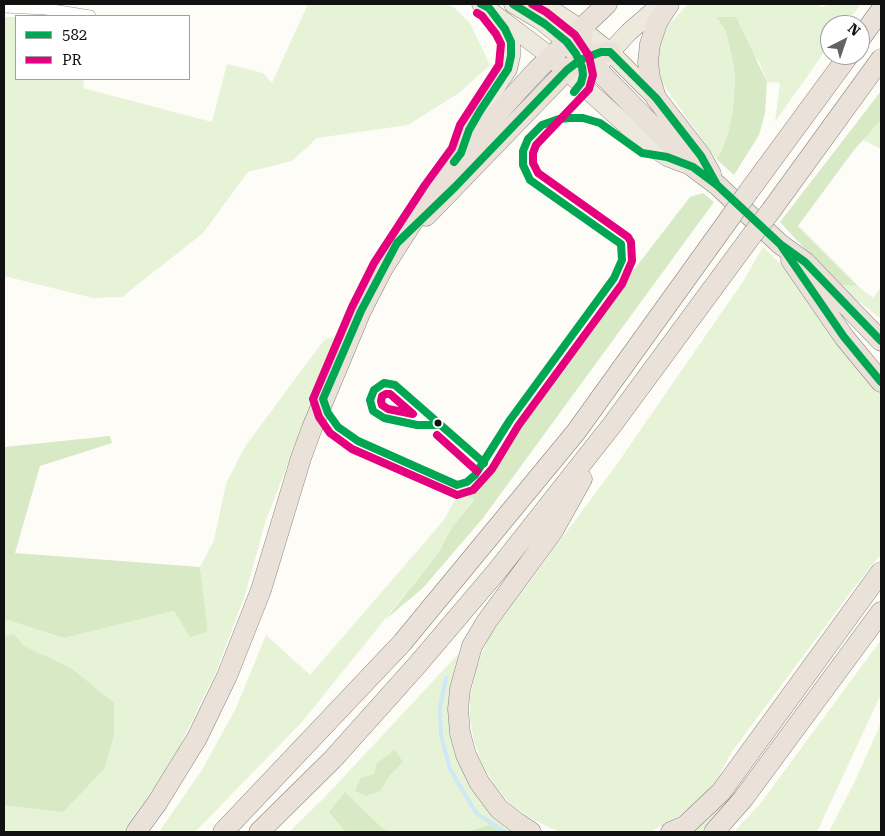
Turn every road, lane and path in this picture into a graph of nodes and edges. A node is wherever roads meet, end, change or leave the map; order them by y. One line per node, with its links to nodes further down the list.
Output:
1 (513, 4): 11 (main road)
2 (542, 4): 11 (main road)
3 (607, 4): 11 (highway)
4 (661, 4): 12 (main road)
5 (669, 4): 17 (highway)
6 (485, 6): 13 (main road); 18 (main road)
7 (4, 8): 9 (street)
8 (881, 10): 10 (highway)
9 (84, 15)
10 (870, 25)
11 (574, 35): 12 (main road); 13 (highway); 16 (highway)
12 (610, 52): 16 (highway); 17 (main road)
13 (550, 56): 16 (main road); 18 (highway)
14 (881, 59): 24 (highway, bridge)
15 (842, 65): 28 (highway, bridge)
16 (582, 68): 19 (highway); 20 (highway)
17 (656, 98): 19 (highway)
18 (461, 153): 20 (highway)
19 (717, 185): 21 (highway)
20 (397, 243): 27 (highway)
21 (780, 244): 22 (highway); 23 (highway)
22 (881, 341)
23 (881, 382)
24 (612, 425): 29 (highway); 30 (highway)
25 (881, 572): 31 (highway)
26 (881, 612): 32 (highway)
27 (136, 832)
28 (223, 832)
29 (259, 832)
30 (531, 832)
31 (672, 832)
32 (714, 832)

